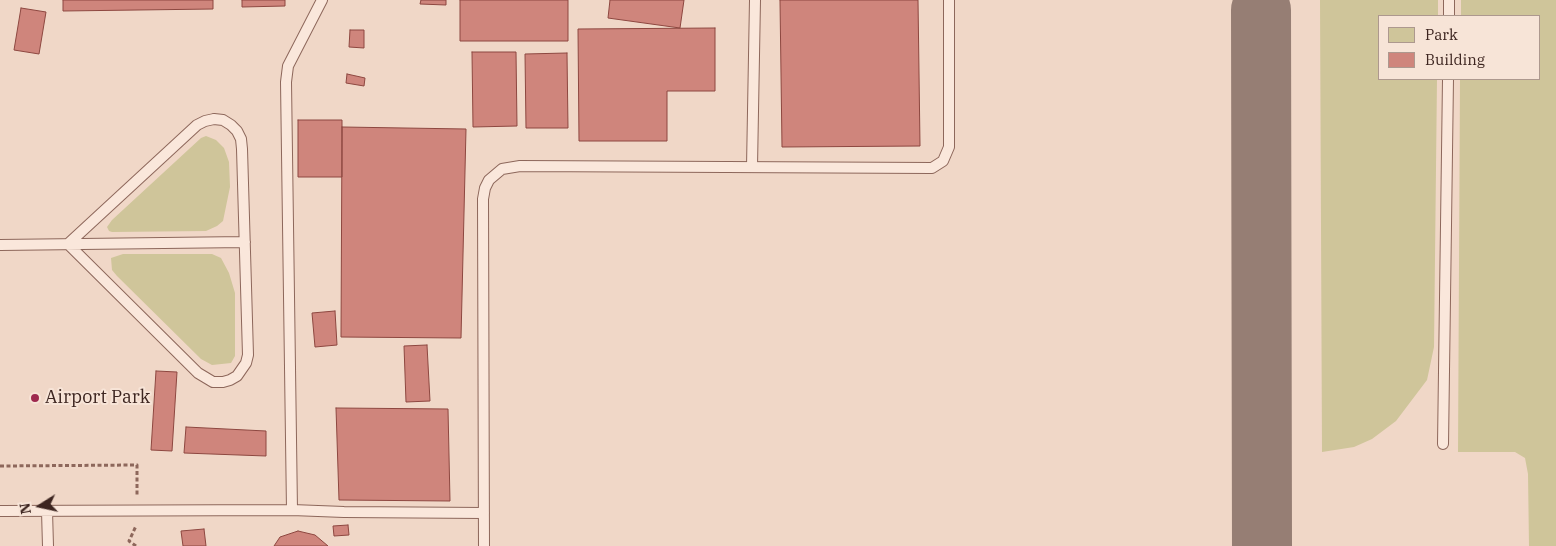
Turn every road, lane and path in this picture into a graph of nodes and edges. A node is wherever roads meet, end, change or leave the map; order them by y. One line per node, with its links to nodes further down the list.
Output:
1 (322, 0): 13 (lane)
2 (755, 0): 7 (lane)
3 (949, 0): 7 (lane)
4 (1449, 0): 5 (lane)
5 (1449, 15)
6 (1448, 80): 11 (lane)
7 (752, 167): 17 (lane)
8 (245, 242): 9 (lane); 9 (lane); 9 (lane)
9 (68, 244): 10 (lane)
10 (0, 245)
11 (1443, 444)
12 (0, 466): 16 (path)
13 (292, 510): 16 (lane); 17 (lane)
14 (0, 511): 15 (lane)
15 (47, 511): 16 (lane); 18 (lane)
16 (138, 511): 19 (path)
17 (484, 514): 20 (lane)
18 (48, 546)
19 (136, 546)
20 (484, 546)

